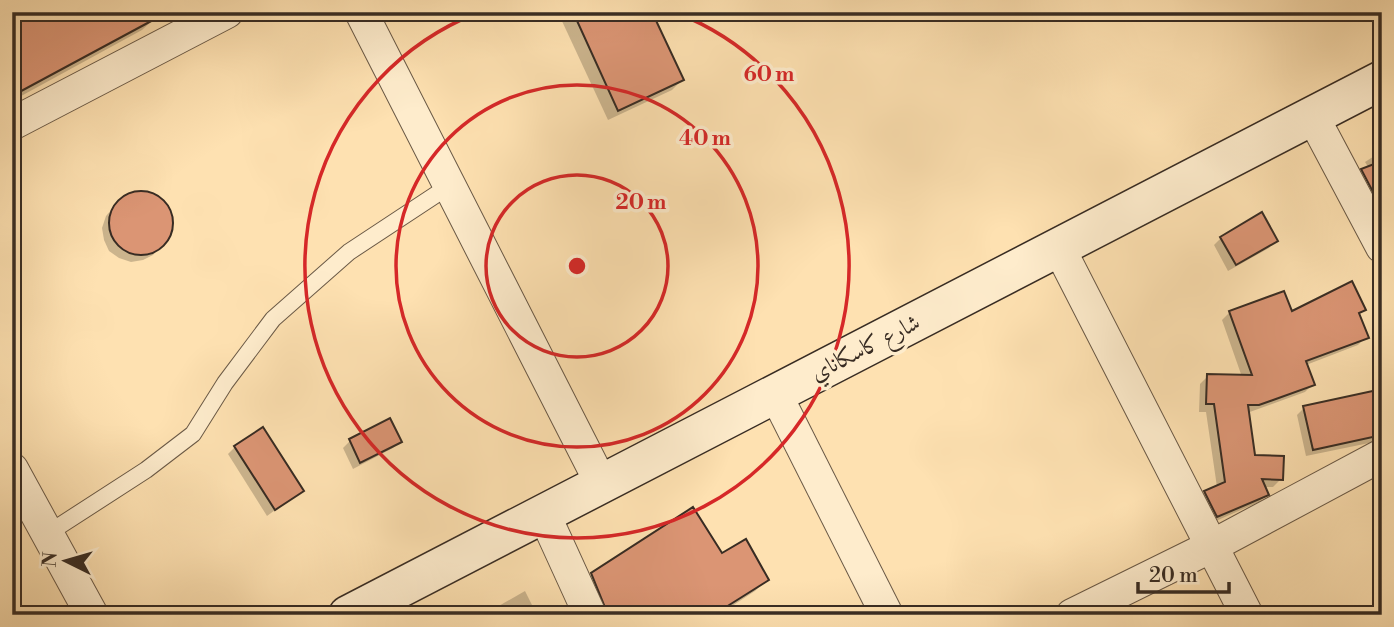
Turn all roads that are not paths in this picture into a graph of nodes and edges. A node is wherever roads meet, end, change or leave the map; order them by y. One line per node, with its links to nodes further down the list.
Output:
1 (227, 12): 3 (street)
2 (361, 12): 7 (street)
3 (192, 21): 6 (street)
4 (1382, 80): 5 (street, شارع كاسكاناي)
5 (1314, 117): 8 (street); 9 (street, شارع كاسكاناي)
6 (12, 124)
7 (449, 186): 13 (street); 15 (lane)
8 (1382, 247)
9 (1059, 248): 10 (street, شارع كاسكاناي); 16 (street)
10 (775, 393): 13 (street, شارع كاسكاناي); 20 (street)
11 (1382, 455): 16 (street)
12 (12, 470): 15 (street)
13 (601, 483): 14 (street, شارع كاسكاناي)
14 (543, 512): 18 (street, شارع كاسكاناي); 19 (street)
15 (47, 534): 17 (street)
16 (1212, 547): 21 (street); 22 (street)
17 (92, 615)
18 (348, 615)
19 (590, 615)
20 (887, 615)
21 (1072, 615)
22 (1247, 615)

